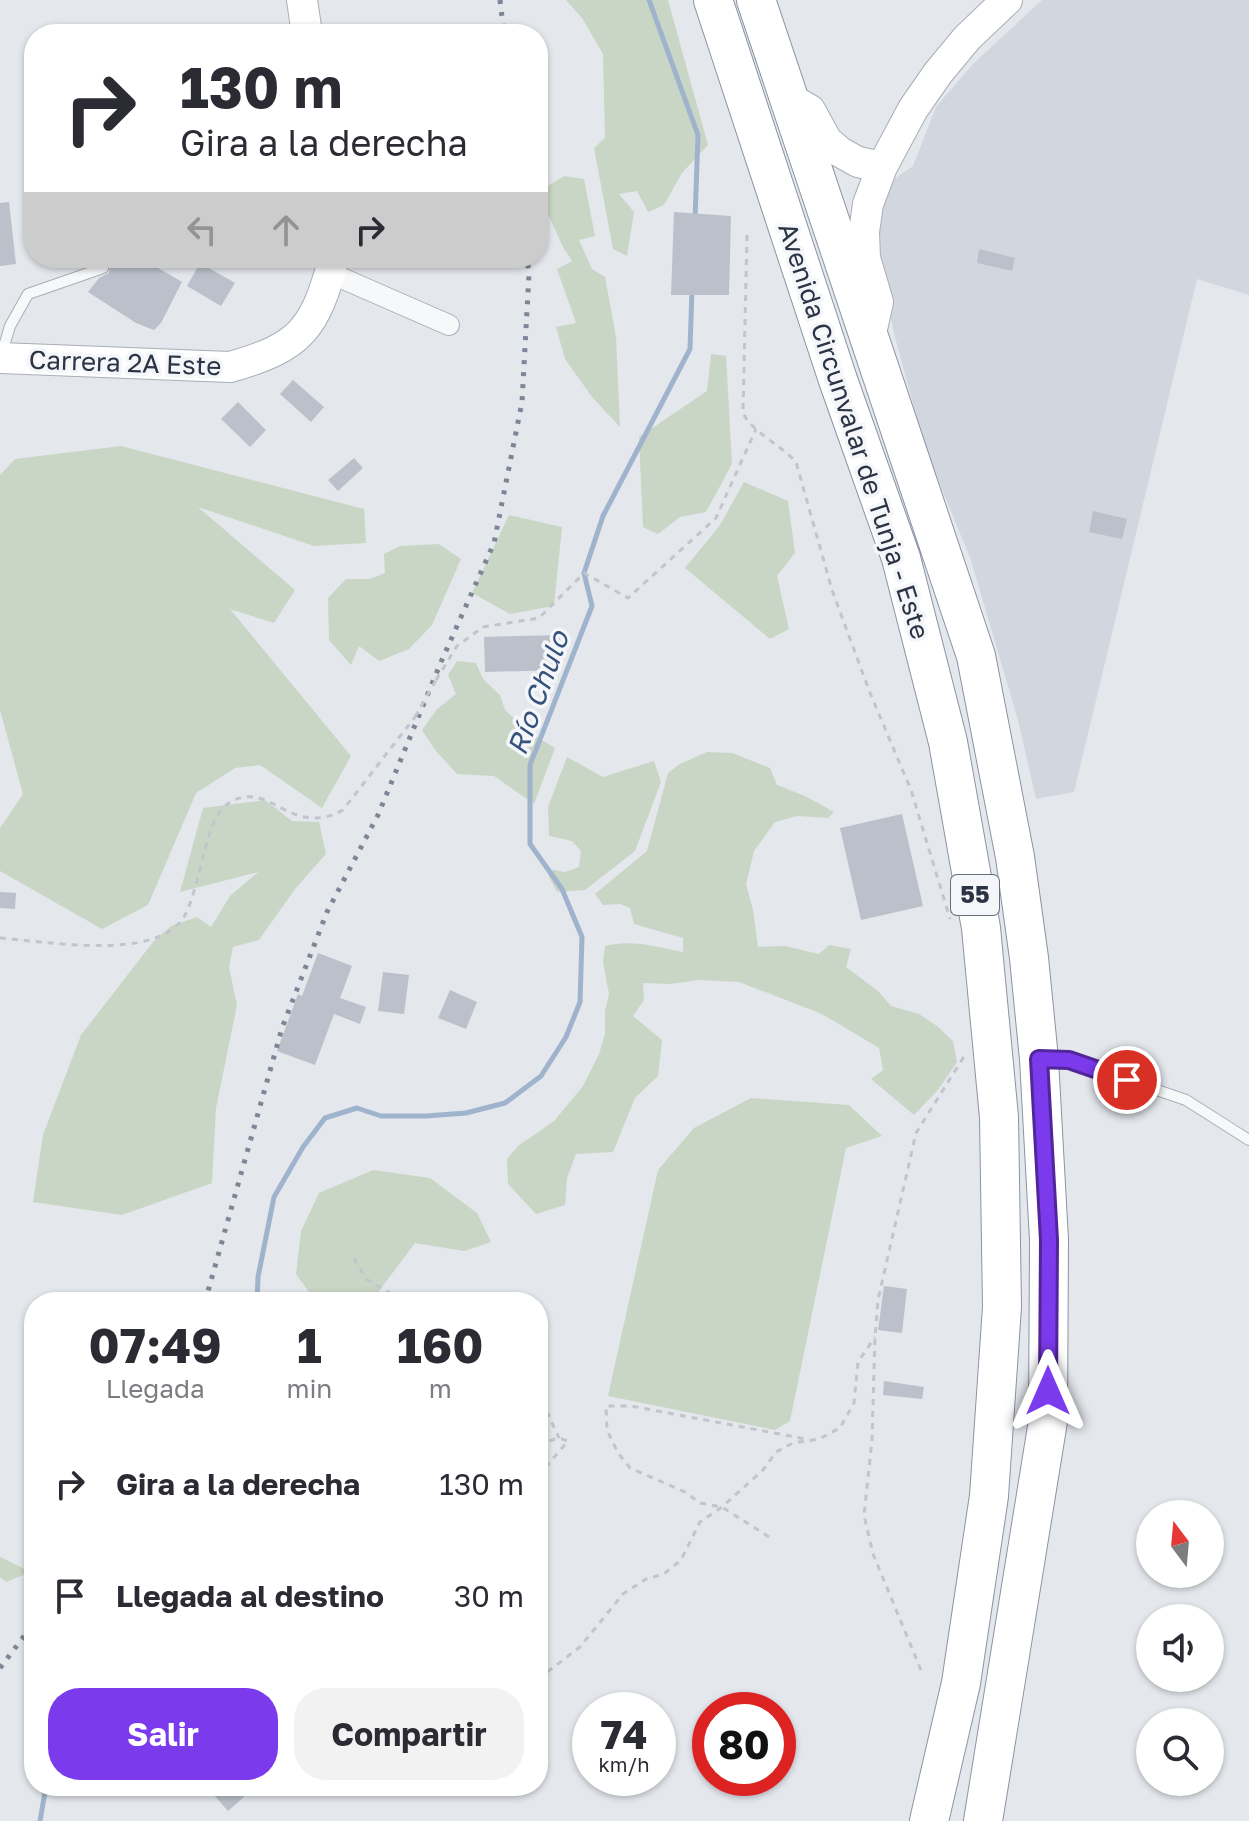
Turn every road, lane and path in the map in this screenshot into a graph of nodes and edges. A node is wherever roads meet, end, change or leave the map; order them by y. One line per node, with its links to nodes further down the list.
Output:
1 (302, 0): 5 (street)
2 (713, 0): 34 (highway, Avenida Circunvalar de Tunja - Este / 55)
3 (756, 0): 6 (highway, Avenida Circunvalar de Tunja - Este / 55)
4 (1007, 0): 7 (street)
5 (306, 24)
6 (789, 97): 7 (street); 13 (highway, Avenida Circunvalar de Tunja - Este / 55)
7 (882, 167): 13 (street)
8 (747, 235): 15 (path)
9 (103, 268): 14 (lane)
10 (332, 268): 14 (street, Carrera 2A Este)
11 (336, 268): 12 (street)
12 (449, 325)
13 (870, 338): 19 (highway, Avenida Circunvalar de Tunja - Este / 55)
14 (0, 358)
15 (756, 429): 16 (path); 17 (path, bridge)
16 (950, 921)
17 (0, 938)
18 (965, 1054): 23 (path)
19 (1039, 1059): 20 (lane); 33 (highway, Avenida Circunvalar de Tunja - Este / 55)
20 (1249, 1140)
21 (354, 1258): 22 (path)
22 (388, 1292)
23 (875, 1337): 26 (path); 31 (path)
24 (548, 1414): 25 (path)
25 (559, 1438): 27 (path); 28 (path)
26 (810, 1440): 29 (path); 29 (path)
27 (548, 1441)
28 (548, 1464)
29 (722, 1507): 30 (path); 32 (path)
30 (769, 1537)
31 (921, 1670)
32 (548, 1671)
33 (988, 1812)
34 (929, 1821)

